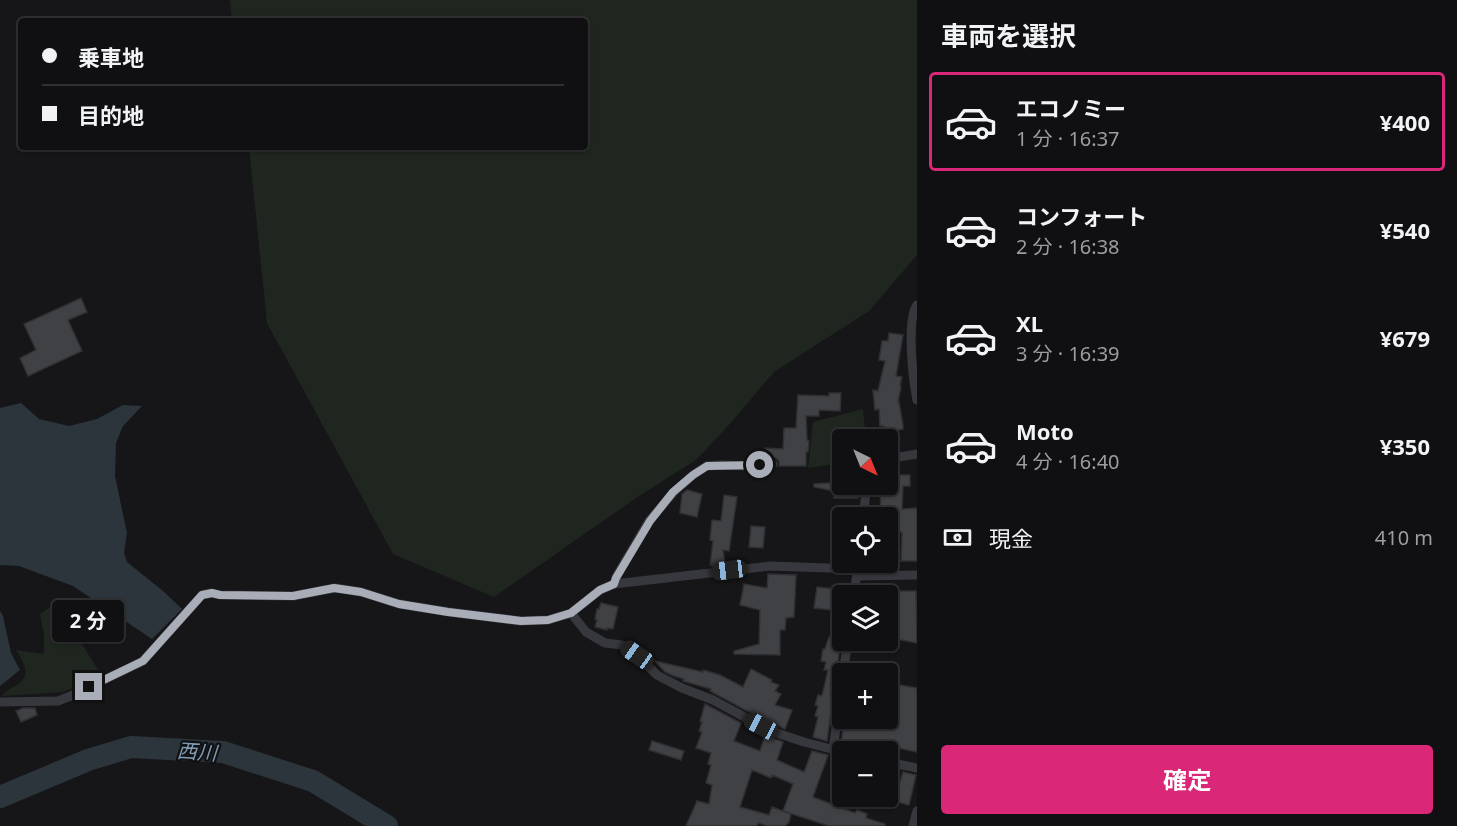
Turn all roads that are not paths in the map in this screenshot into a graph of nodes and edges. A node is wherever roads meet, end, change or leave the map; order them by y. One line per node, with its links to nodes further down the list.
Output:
1 (917, 305): 2 (street)
2 (917, 400)
3 (917, 454): 4 (street)
4 (898, 457)
5 (772, 464): 9 (street)
6 (832, 568): 9 (street)
7 (897, 573): 8 (street)
8 (917, 575)
9 (614, 584): 10 (street)
10 (571, 613): 11 (street); 12 (street)
11 (0, 702)
12 (832, 749)
13 (898, 764): 14 (street)
14 (917, 768)
15 (917, 811): 16 (street)
16 (913, 826)

